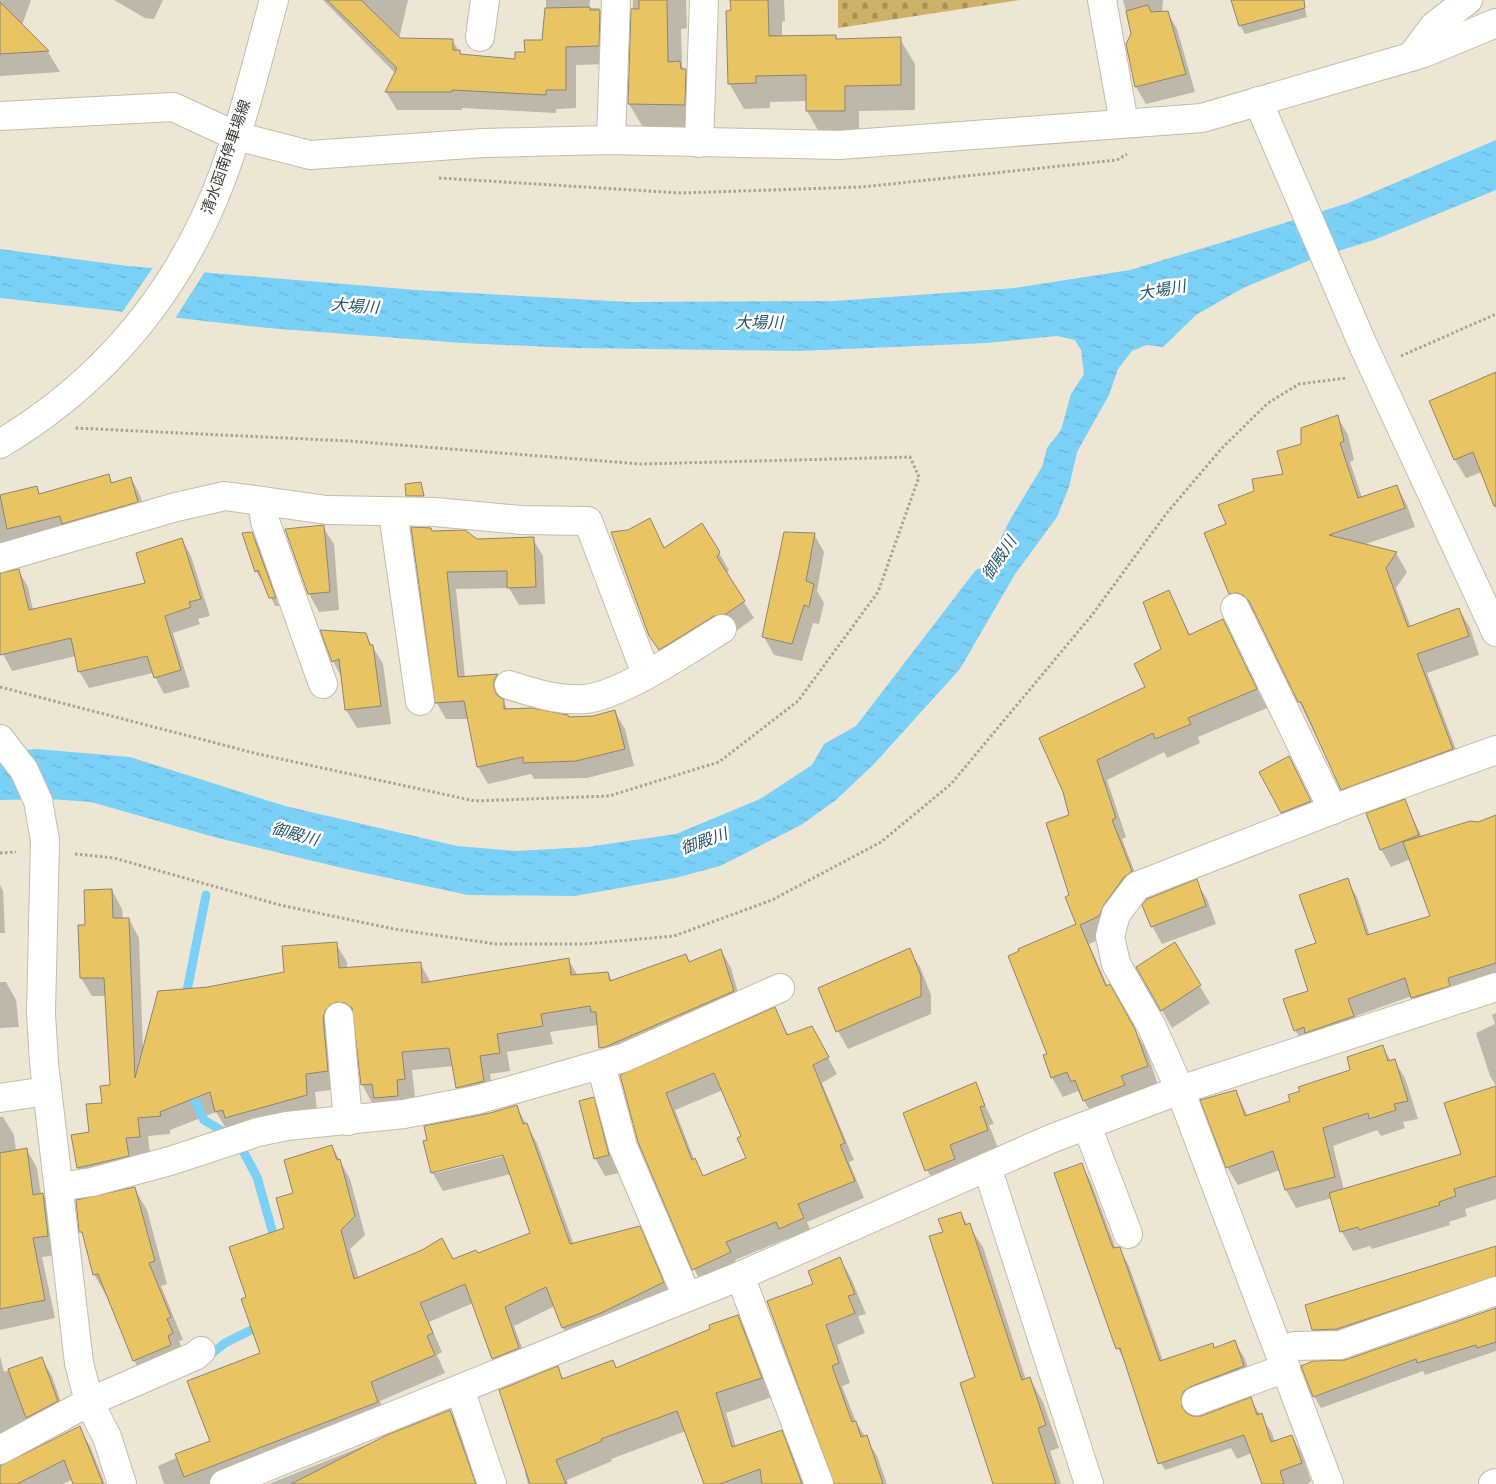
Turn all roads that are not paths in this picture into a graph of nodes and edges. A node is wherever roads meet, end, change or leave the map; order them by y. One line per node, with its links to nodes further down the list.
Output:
1 (274, 0): 13 (street, 清水函南停車場線)
2 (485, 0): 8 (street)
3 (616, 0): 14 (street)
4 (704, 0): 15 (street)
5 (1102, 0): 12 (street)
6 (1468, 0): 9 (street)
7 (1496, 23): 9 (street)
8 (480, 37)
9 (1411, 57): 10 (street)
10 (1261, 110): 12 (street); 22 (street)
11 (0, 116): 13 (street)
12 (1124, 123): 15 (street)
13 (236, 136): 14 (street); 16 (street, 清水函南停車場線)
14 (611, 140): 15 (street)
15 (699, 143)
16 (0, 444)
17 (262, 501): 18 (street); 19 (street); 24 (street)
18 (393, 513): 23 (street); 26 (street)
19 (0, 558)
20 (1235, 608): 29 (street)
21 (722, 629): 23 (street)
22 (1496, 632)
23 (646, 674): 25 (street)
24 (323, 684)
25 (509, 685)
26 (420, 701)
27 (0, 739): 35 (street)
28 (1496, 750): 29 (street)
29 (1333, 810): 34 (street)
30 (1496, 987): 34 (street)
31 (780, 988): 33 (street)
32 (339, 1017): 37 (street)
33 (601, 1065): 37 (street); 44 (street)
34 (1180, 1090): 38 (street); 46 (street)
35 (47, 1091): 36 (street); 40 (street)
36 (0, 1098)
37 (348, 1120): 40 (street)
38 (1087, 1126): 39 (street); 41 (street)
39 (987, 1167): 42 (street); 55 (street)
40 (59, 1187): 49 (street)
41 (1128, 1234)
42 (740, 1276): 44 (street); 54 (street)
43 (1496, 1291): 46 (street)
44 (687, 1297): 47 (street)
45 (201, 1351): 49 (street)
46 (1283, 1360): 48 (street); 56 (street)
47 (460, 1388): 52 (street); 53 (street)
48 (1196, 1401)
49 (89, 1402): 50 (street); 51 (street)
50 (0, 1450)
51 (122, 1484)
52 (224, 1484)
53 (492, 1484)
54 (819, 1484)
55 (1088, 1484)
56 (1329, 1484)

